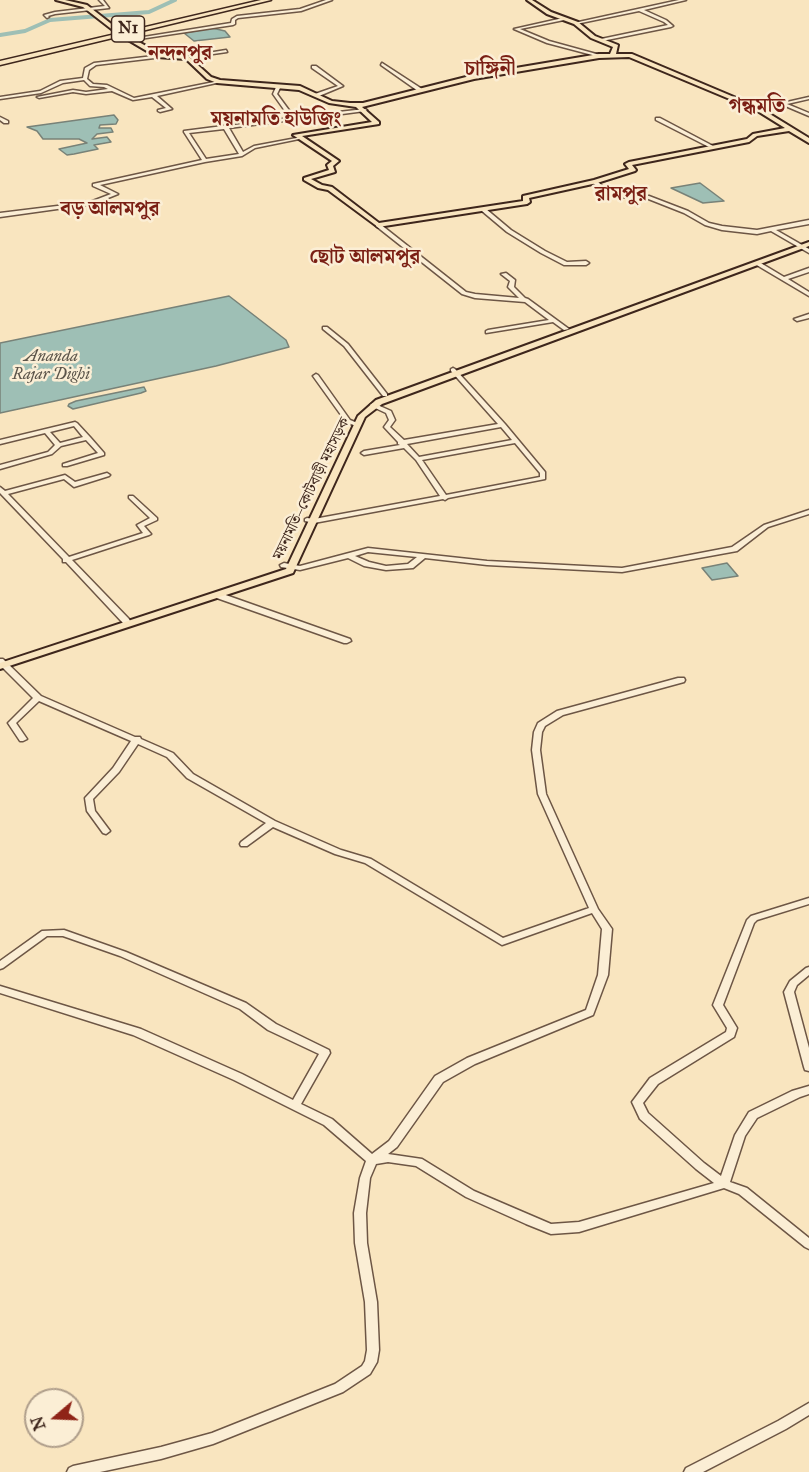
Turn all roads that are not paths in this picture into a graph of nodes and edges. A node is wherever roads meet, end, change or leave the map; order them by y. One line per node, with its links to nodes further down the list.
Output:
1 (58, 0): 8 (main road)
2 (102, 0): 8 (street)
3 (256, 0): 12 (highway, N1)
4 (268, 0): 12 (highway, N1)
5 (330, 0): 14 (street)
6 (529, 0): 11 (main road)
7 (684, 0): 9 (street)
8 (89, 9): 10 (street); 16 (main road)
9 (642, 10): 13 (street); 18 (street)
10 (47, 17)
11 (564, 19): 13 (main road); 23 (street)
12 (169, 21): 16 (highway); 19 (highway, N1)
13 (576, 23): 18 (main road)
14 (225, 25): 15 (street); 17 (street)
15 (232, 30)
16 (118, 32): 17 (main road); 19 (highway)
17 (133, 39): 22 (main road)
18 (602, 40): 21 (main road)
19 (58, 47): 25 (highway, N1)
20 (226, 51): 24 (street)
21 (613, 54): 23 (main road); 40 (main road)
22 (162, 56): 24 (main road); 28 (street)
23 (599, 56): 32 (main road)
24 (185, 57): 29 (main road)
25 (0, 62)
26 (382, 64): 32 (street)
27 (314, 68): 35 (street)
28 (85, 79): 31 (street); 33 (street)
29 (219, 82): 30 (main road); 34 (street)
30 (279, 86): 35 (main road); 46 (street)
31 (112, 90): 33 (street); 34 (street)
32 (420, 90): 39 (main road)
33 (27, 94): 36 (street)
34 (153, 95): 42 (street)
35 (317, 95): 39 (main road)
36 (0, 98)
37 (809, 98): 38 (street)
38 (784, 104): 40 (street); 43 (street)
39 (357, 105): 41 (main road)
40 (758, 109): 49 (main road)
41 (365, 110): 46 (street); 50 (main road)
42 (160, 111)
43 (809, 115)
44 (0, 118): 47 (street)
45 (658, 119): 52 (street)
46 (294, 120): 48 (street)
47 (6, 122)
48 (225, 126): 53 (street); 54 (street)
49 (790, 129): 51 (main road); 52 (main road)
50 (302, 138): 53 (street); 59 (main road)
51 (809, 141)
52 (711, 146): 55 (main road)
53 (242, 154): 54 (street)
54 (205, 161): 57 (street)
55 (595, 182): 56 (main road); 60 (street)
56 (484, 210): 59 (main road); 62 (street)
57 (1, 213)
58 (809, 222): 60 (street)
59 (378, 225): 68 (street)
60 (771, 229): 61 (street)
61 (805, 246): 63 (main road, ময়নামতি–কোটবাড়ী মহাসড়ক); 73 (main road, ময়নামতি–কোটবাড়ী মহাসড়ক)
62 (586, 263)
63 (757, 263): 66 (street); 75 (main road, ময়নামতি–কোটবাড়ী মহাসড়ক)
64 (809, 270): 66 (street)
65 (504, 274): 68 (street)
66 (784, 279): 67 (street)
67 (809, 294)
68 (522, 298): 71 (street)
69 (809, 316): 70 (street)
70 (797, 319)
71 (552, 321): 73 (street); 74 (street)
72 (325, 328): 77 (street)
73 (566, 328): 75 (main road, ময়নামতি–কোটবাড়ী মহাসড়ক)
74 (488, 332)
75 (454, 371): 77 (main road, ময়নামতি–কোটবাড়ী মহাসড়ক); 78 (main road, ময়নামতি–কোটবাড়ী মহাসড়ক); 80 (street)
76 (316, 376): 79 (street)
77 (385, 395): 79 (main road, ময়নামতি–কোটবাড়ী মহাসড়ক)
78 (373, 405): 79 (main road, ময়নামতি–কোটবাড়ী মহাসড়ক); 85 (street)
79 (356, 424): 96 (main road, ময়নামতি–কোটবাড়ী মহাসড়ক)
80 (502, 425): 83 (street); 85 (street)
81 (46, 431): 82 (street); 84 (street); 86 (street)
82 (88, 438): 86 (street); 89 (street)
83 (515, 441): 88 (street); 94 (street)
84 (0, 442)
85 (403, 444): 87 (street); 88 (street)
86 (59, 445): 90 (street)
87 (364, 453)
88 (418, 459): 94 (street)
89 (65, 465)
90 (0, 467)
91 (107, 476): 92 (street)
92 (2, 491): 99 (street)
93 (131, 496): 99 (street)
94 (445, 498): 96 (street)
95 (809, 512): 98 (street)
96 (311, 520): 100 (main road, ময়নামতি–কোটবাড়ী মহাসড়ক)
97 (348, 555): 98 (street); 98 (street); 100 (street)
98 (422, 557)
99 (66, 560): 102 (street)
100 (288, 567): 101 (main road, ময়নামতি–কোটবাড়ী মহাসড়ক); 102 (main road, ময়নামতি–কোটবাড়ী মহাসড়ক)
101 (217, 595): 103 (street); 104 (main road, ময়নামতি–কোটবাড়ী মহাসড়ক)
102 (126, 621): 104 (main road, ময়নামতি–কোটবাড়ী মহাসড়ক)
103 (347, 641)
104 (1, 663): 106 (street)
105 (681, 680): 113 (street)
106 (38, 698): 107 (street); 108 (street)
107 (23, 739)
108 (137, 740): 109 (street); 110 (street)
109 (272, 823): 111 (street); 113 (street)
110 (106, 831)
111 (244, 844)
112 (809, 901): 121 (street)
113 (594, 909): 120 (street)
114 (0, 966): 119 (street)
115 (809, 970): 117 (street)
116 (0, 989): 119 (street)
117 (809, 1067)
118 (809, 1090): 121 (street)
119 (295, 1106): 120 (street)
120 (372, 1160): 121 (street); 124 (street)
121 (724, 1184): 122 (street)
122 (809, 1244)
123 (809, 1408): 125 (street)
124 (73, 1472)
125 (690, 1472)

